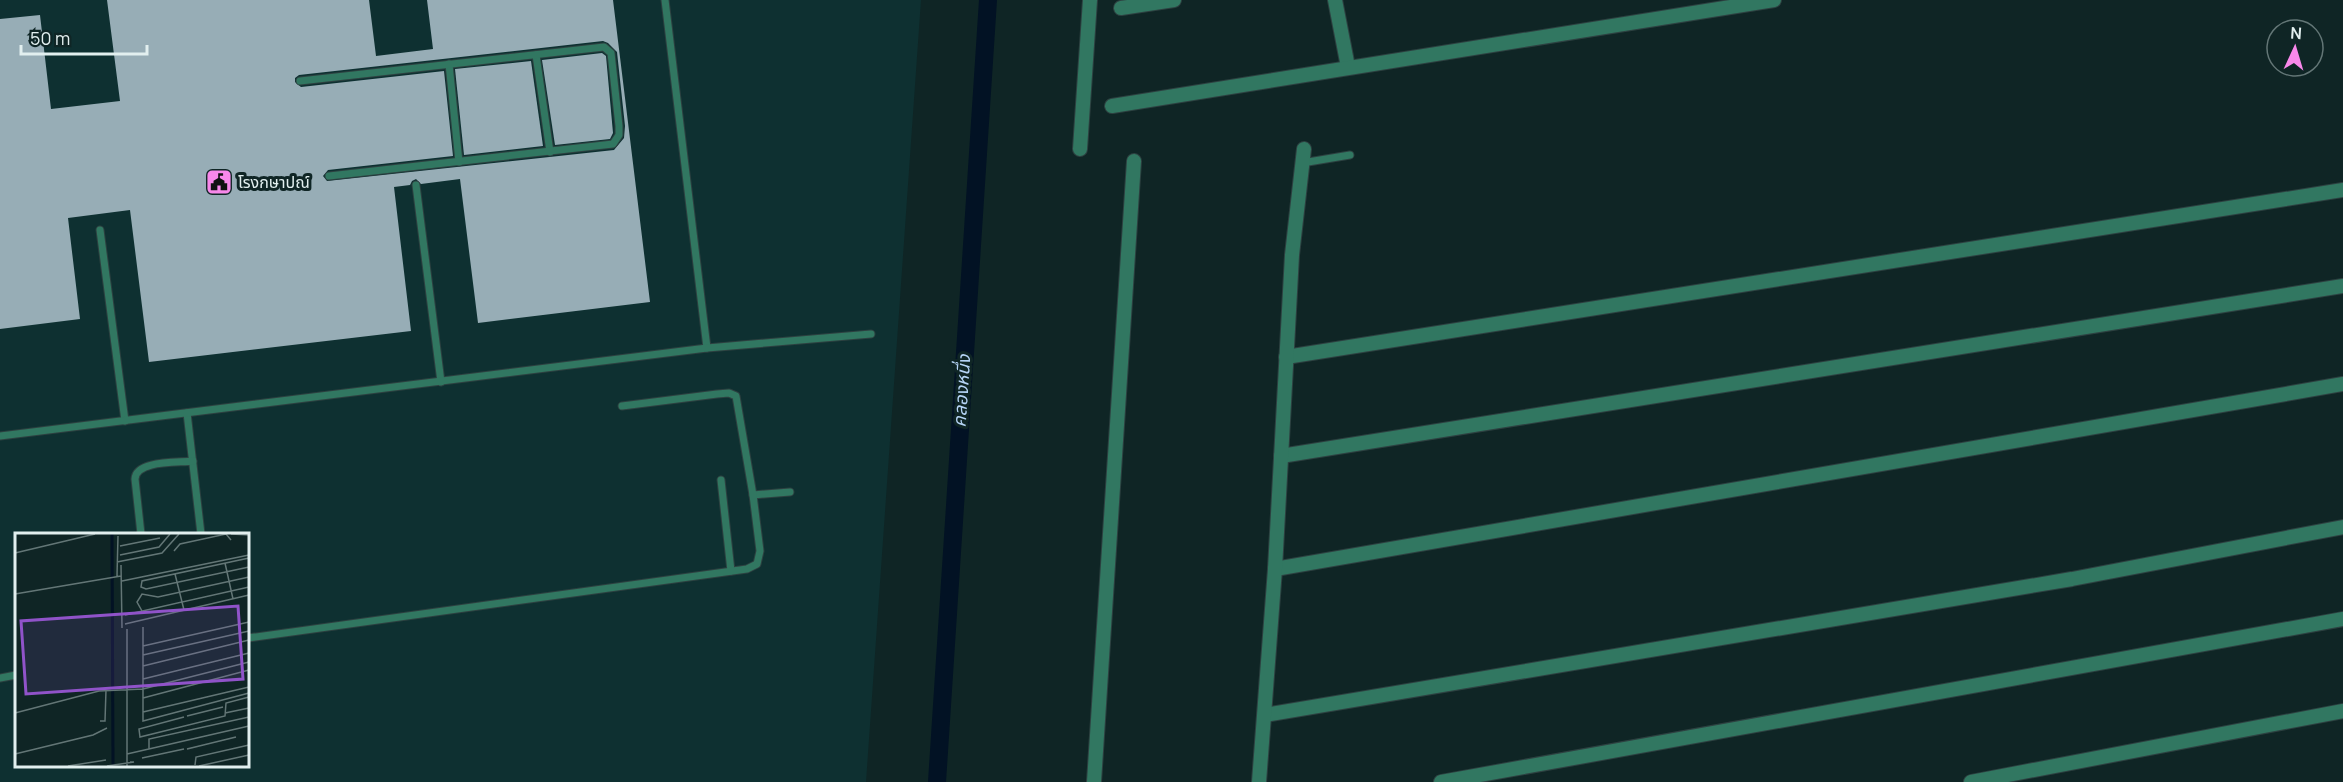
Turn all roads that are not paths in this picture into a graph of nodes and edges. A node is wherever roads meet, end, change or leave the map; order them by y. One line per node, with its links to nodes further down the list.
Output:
1 (665, 0): 27 (lane)
2 (1090, 0): 13 (street)
3 (1174, 0): 7 (street)
4 (1335, 0): 10 (street)
5 (1774, 0): 6 (street)
6 (1755, 2): 10 (street)
7 (1121, 8)
8 (536, 55): 9 (lane); 14 (lane); 14 (lane)
9 (449, 64): 11 (lane); 18 (lane)
10 (1348, 67): 12 (street)
11 (300, 81)
12 (1112, 106)
13 (1080, 149)
14 (550, 152): 18 (lane)
15 (1350, 155): 16 (lane)
16 (1303, 156): 28 (street)
17 (1134, 161): 51 (street)
18 (459, 162): 19 (lane)
19 (413, 166): 20 (lane); 21 (lane)
20 (414, 175)
21 (330, 176)
22 (416, 185): 29 (lane)
23 (2343, 190): 28 (street)
24 (100, 230): 33 (lane)
25 (2343, 286): 35 (street)
26 (871, 334): 27 (lane)
27 (707, 348): 29 (lane)
28 (1286, 357): 35 (street)
29 (441, 381): 32 (lane)
30 (2343, 384): 43 (street)
31 (622, 406): 39 (lane)
32 (187, 413): 33 (lane); 36 (lane)
33 (125, 421): 34 (lane)
34 (0, 436)
35 (1281, 456): 43 (street)
36 (193, 461): 41 (lane); 42 (lane)
37 (721, 480): 44 (lane)
38 (790, 492): 39 (lane)
39 (753, 495): 44 (lane)
40 (2343, 527): 50 (street)
41 (141, 533)
42 (201, 533)
43 (1275, 569): 50 (street)
44 (731, 571): 46 (lane)
45 (2343, 619): 53 (street)
46 (249, 638)
47 (15, 675): 48 (lane)
48 (0, 678)
49 (2343, 711): 54 (street)
50 (1265, 715): 52 (street)
51 (1094, 782)
52 (1259, 782)
53 (1441, 782)
54 (1971, 782)

